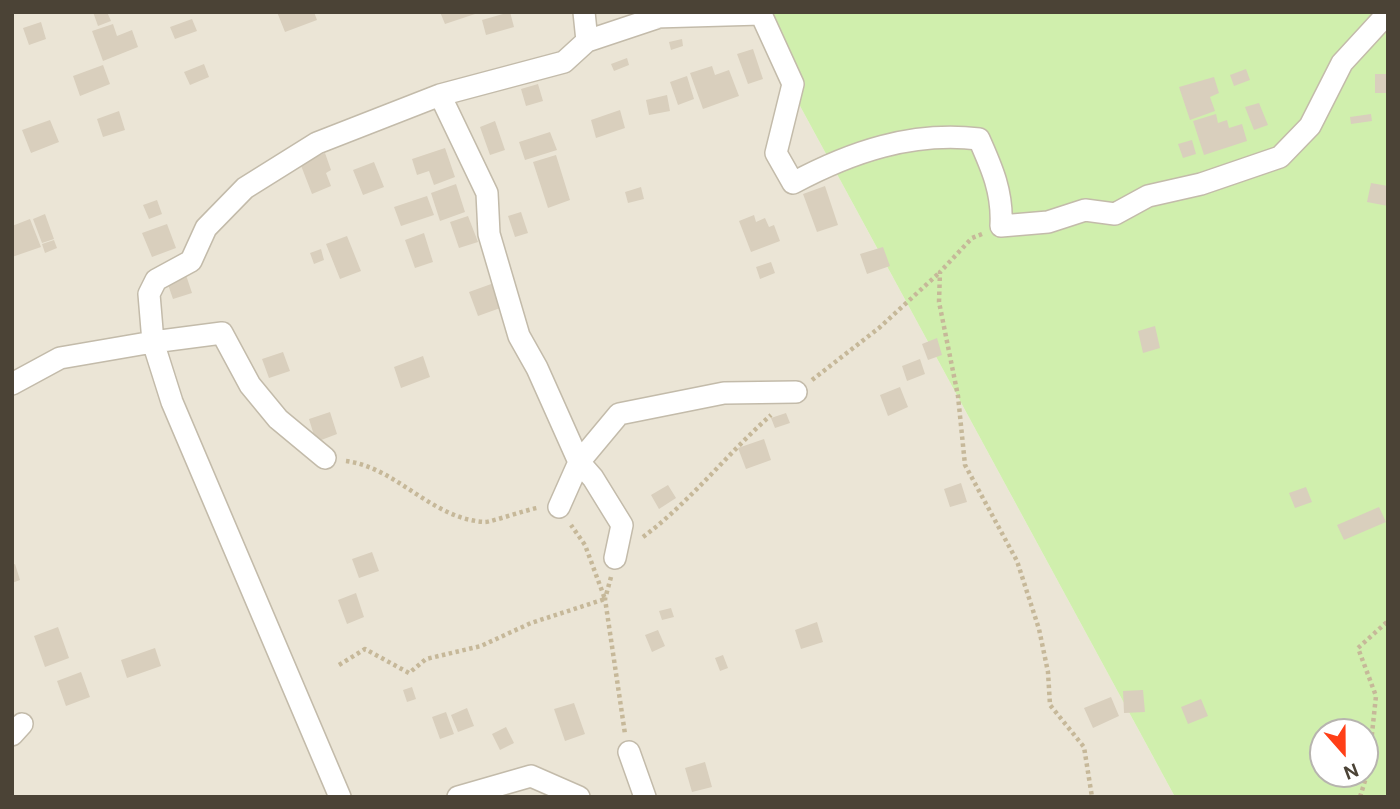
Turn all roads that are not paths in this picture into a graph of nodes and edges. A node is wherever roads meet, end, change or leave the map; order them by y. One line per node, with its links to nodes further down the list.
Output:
1 (584, 12): 5 (street)
2 (676, 12): 4 (street)
3 (1388, 13): 4 (street)
4 (655, 17): 5 (street)
5 (587, 41): 6 (street)
6 (440, 94): 7 (street); 11 (street)
7 (153, 342): 8 (street); 10 (street); 15 (street)
8 (12, 384)
9 (796, 392): 11 (street)
10 (325, 458)
11 (579, 462): 12 (street); 13 (street)
12 (559, 506)
13 (615, 558)
14 (629, 752): 18 (street)
15 (340, 797)
16 (458, 797): 17 (street)
17 (579, 797)
18 (645, 797)

